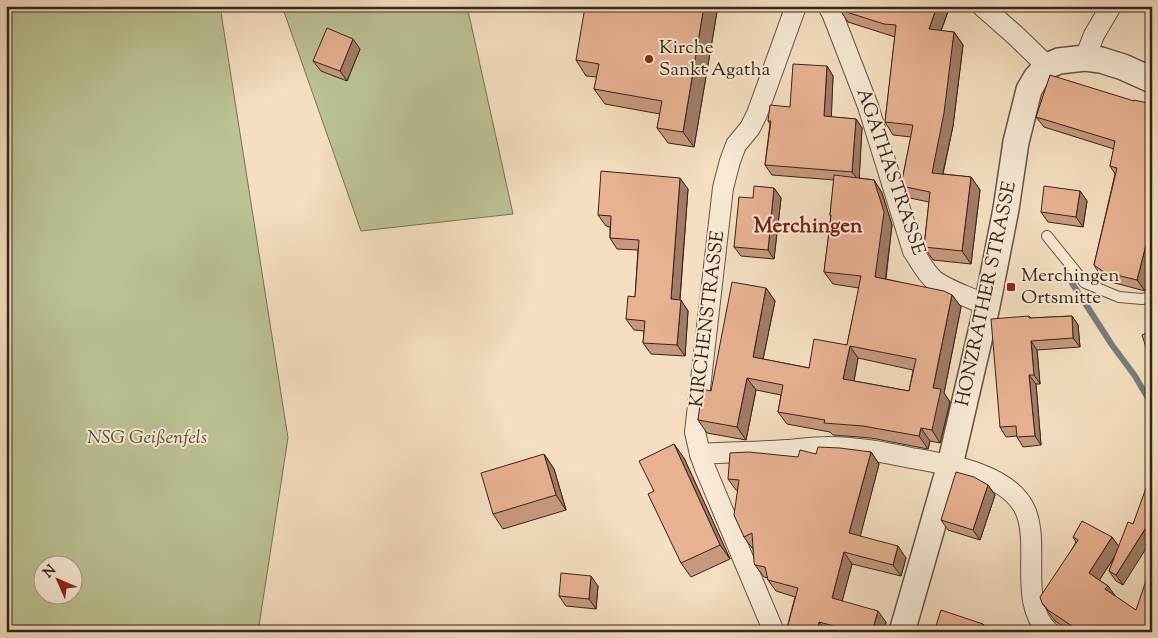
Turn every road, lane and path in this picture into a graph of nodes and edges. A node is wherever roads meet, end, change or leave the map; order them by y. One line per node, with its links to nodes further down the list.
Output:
1 (796, 6): 11 (street, KIRCHENSTRASSE)
2 (828, 6): 10 (street, AGATHASTRASSE)
3 (982, 6): 6 (street)
4 (1111, 6): 5 (street)
5 (1084, 58): 6 (street); 7 (street)
6 (1047, 66): 10 (street, HONZRATHER STRASSE)
7 (1152, 80)
8 (1047, 236): 9 (lane)
9 (1152, 297)
10 (987, 306): 12 (street, HONZRATHER STRASSE)
11 (700, 454): 12 (street); 13 (street, KIRCHENSTRASSE)
12 (950, 465): 14 (street, HONZRATHER STRASSE); 15 (street)
13 (774, 632)
14 (902, 632)
15 (1049, 632)

